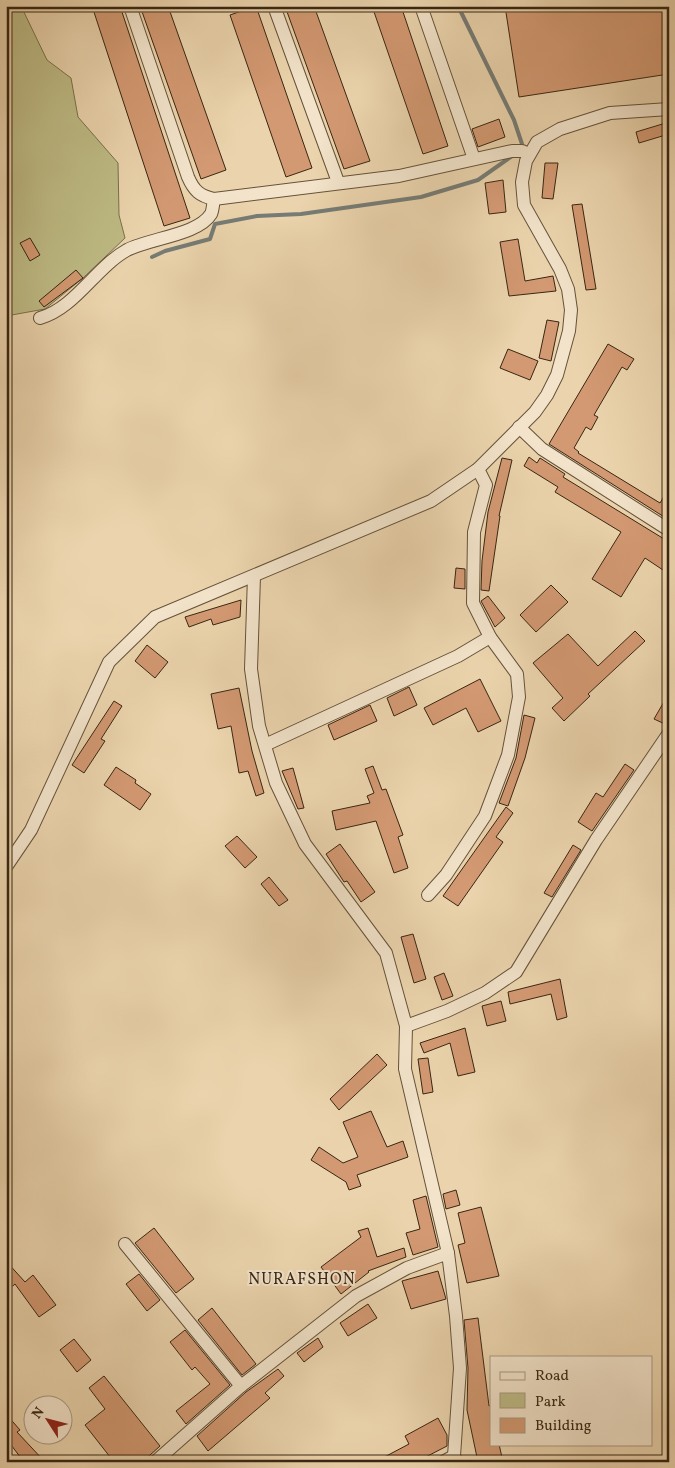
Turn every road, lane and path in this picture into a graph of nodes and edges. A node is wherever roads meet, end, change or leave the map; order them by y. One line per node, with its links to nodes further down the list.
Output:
1 (130, 6): 8 (street)
2 (274, 6): 7 (street)
3 (422, 6): 6 (street)
4 (669, 109): 5 (street)
5 (521, 152): 6 (street); 10 (street)
6 (474, 159): 7 (street)
7 (338, 182): 8 (street)
8 (214, 199): 9 (street)
9 (40, 318)
10 (519, 427): 11 (street); 12 (street)
11 (478, 469): 13 (street); 14 (street)
12 (669, 530)
13 (254, 576): 16 (street); 17 (street)
14 (490, 637): 16 (street); 18 (street)
15 (669, 733): 19 (street)
16 (265, 745): 19 (street)
17 (6, 866)
18 (428, 895)
19 (406, 1026): 21 (street)
20 (124, 1244): 22 (street)
21 (448, 1253): 22 (street); 23 (street)
22 (241, 1386): 24 (street)
23 (456, 1459): 25 (street)
24 (155, 1462)
25 (443, 1462)

